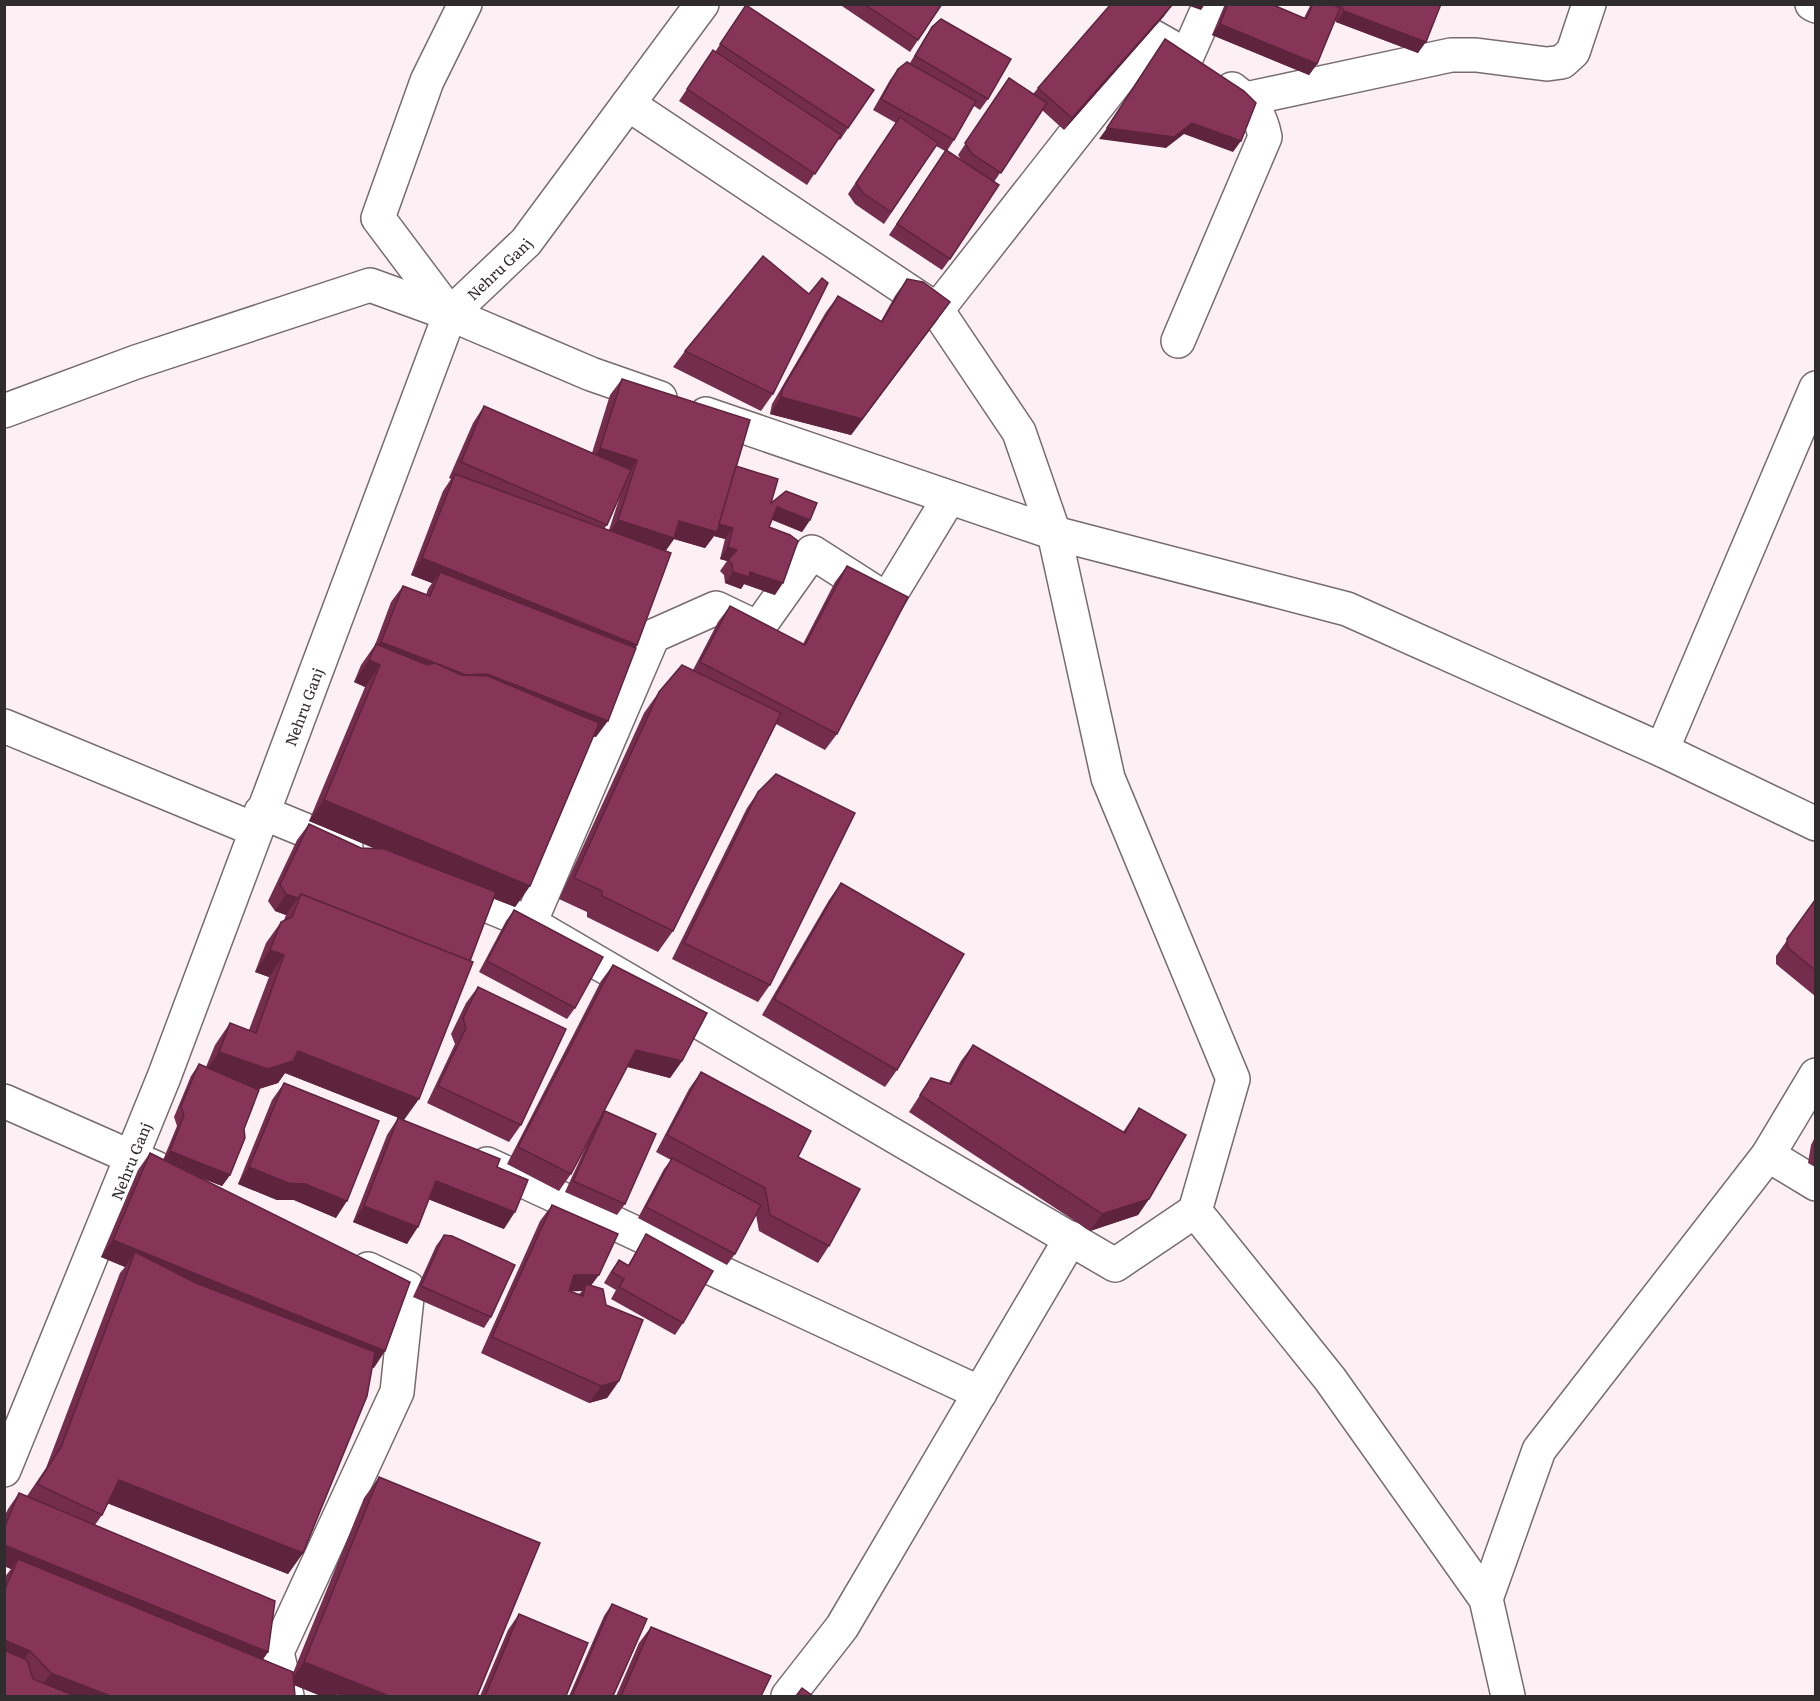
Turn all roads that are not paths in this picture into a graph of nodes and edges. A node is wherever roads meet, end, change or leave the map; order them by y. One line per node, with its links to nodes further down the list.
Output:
1 (465, 4): 9 (street)
2 (702, 4): 7 (street, Nehru Ganj)
3 (1210, 4): 5 (street)
4 (1589, 4): 6 (street)
5 (1187, 56): 6 (street); 8 (street)
6 (1246, 99): 10 (street)
7 (628, 104): 8 (street); 9 (street, Nehru Ganj)
8 (937, 309): 14 (street)
9 (450, 314): 12 (street); 13 (street); 17 (street, Nehru Ganj)
10 (1178, 341)
11 (1815, 388): 16 (street)
12 (4, 411)
13 (949, 498): 14 (street); 21 (street)
14 (1054, 533): 16 (street); 29 (street)
15 (4, 726): 17 (street)
16 (1662, 750): 18 (street)
17 (259, 821): 19 (street); 25 (street, Nehru Ganj)
18 (1815, 824)
19 (369, 857)
20 (422, 879): 21 (street)
21 (530, 923): 30 (street)
22 (1815, 1075): 24 (street)
23 (4, 1101): 25 (street)
24 (1768, 1155): 28 (street); 34 (street)
25 (132, 1156): 27 (street); 33 (street, Nehru Ganj)
26 (472, 1157): 32 (street)
27 (185, 1182)
28 (1815, 1184)
29 (1195, 1211): 30 (street); 34 (street)
30 (1071, 1238): 32 (street)
31 (345, 1257): 35 (street)
32 (980, 1393): 36 (street)
33 (4, 1470)
34 (1486, 1599): 37 (street)
35 (287, 1696)
36 (788, 1696)
37 (1508, 1696)

